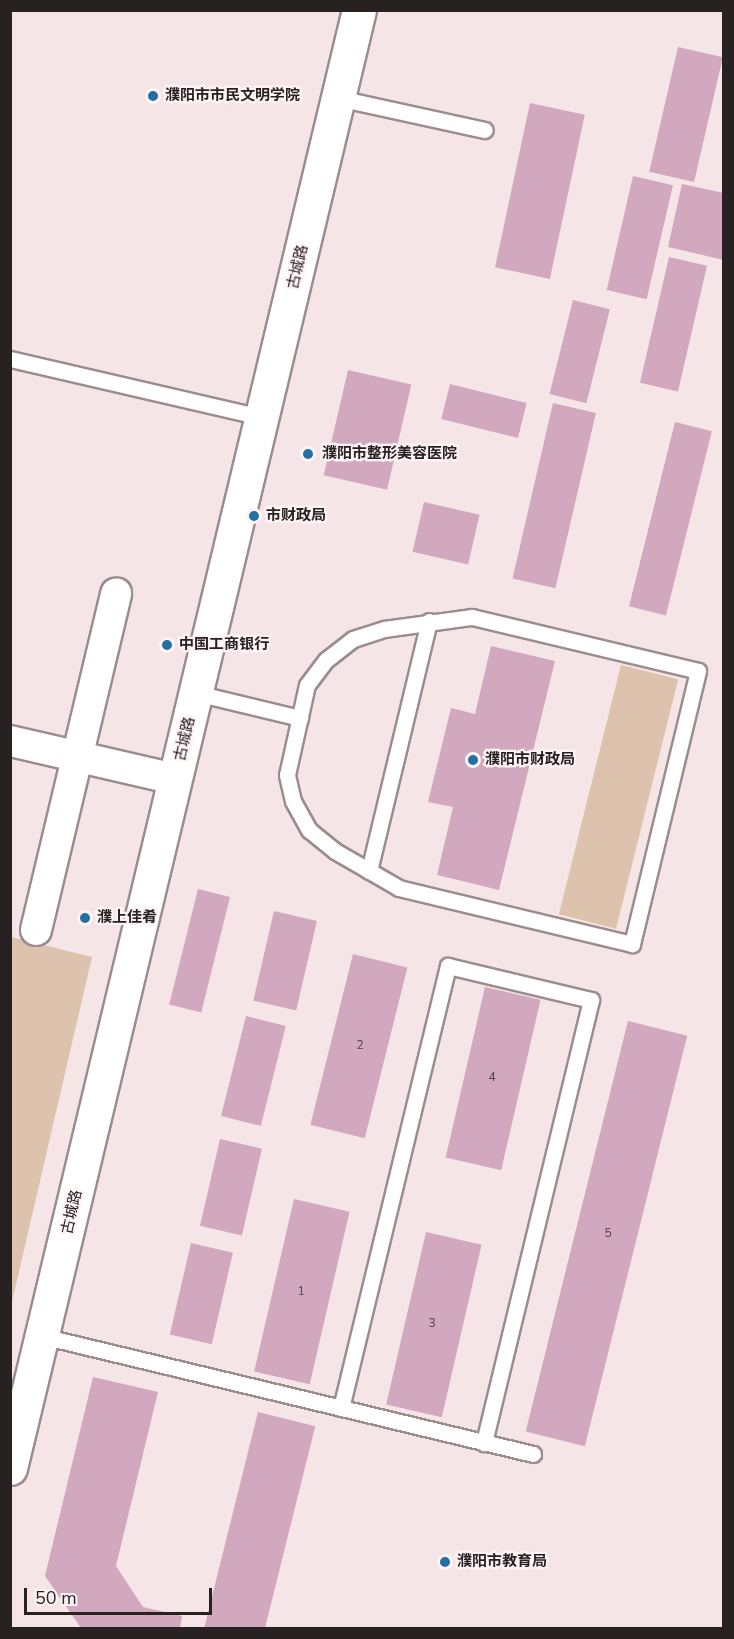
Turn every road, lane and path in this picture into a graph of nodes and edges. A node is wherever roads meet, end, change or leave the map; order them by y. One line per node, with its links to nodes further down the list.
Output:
1 (359, 10): 2 (street, 古城路)
2 (338, 98): 3 (lane); 5 (street, 古城路)
3 (485, 130)
4 (10, 359): 5 (lane)
5 (262, 417): 8 (street, 古城路)
6 (116, 593): 11 (street)
7 (429, 621): 9 (lane); 13 (lane); 13 (lane)
8 (196, 693): 9 (lane); 12 (street, 古城路)
9 (300, 718): 13 (lane)
10 (10, 741): 11 (street)
11 (77, 756): 12 (street); 14 (street)
12 (175, 779): 15 (street, 古城路)
13 (369, 871)
14 (36, 930)
15 (42, 1336): 16 (lane); 19 (street, 古城路)
16 (341, 1408): 17 (lane); 17 (lane)
17 (484, 1443): 18 (lane)
18 (533, 1454)
19 (10, 1468)

